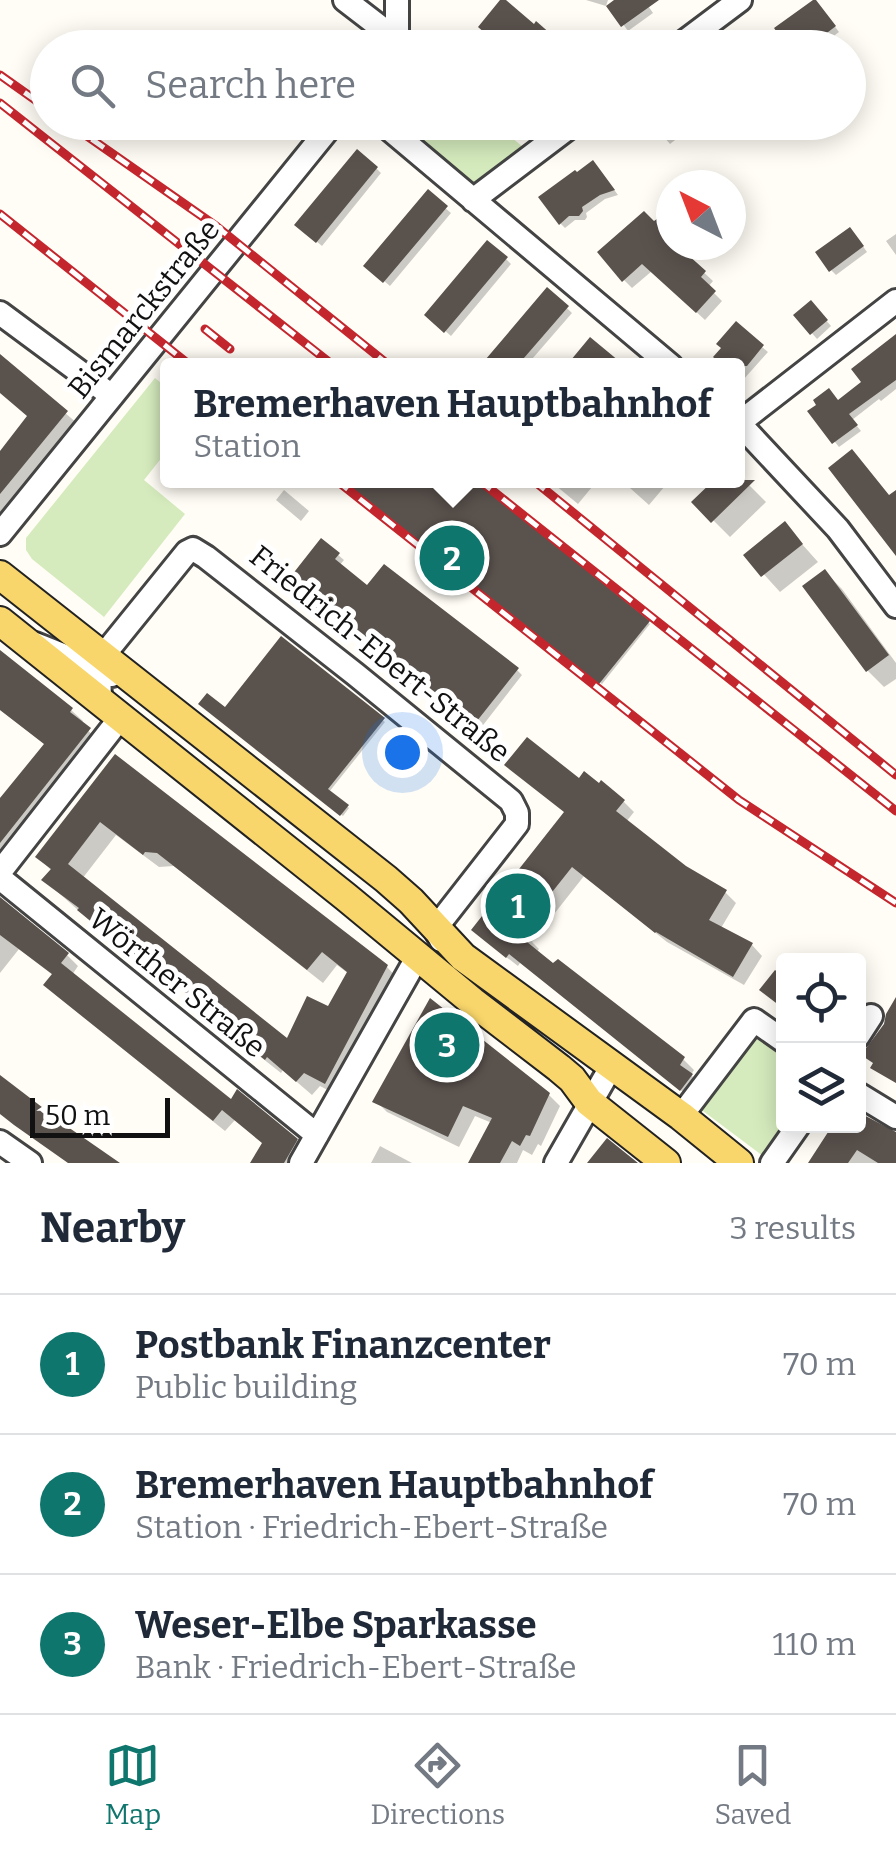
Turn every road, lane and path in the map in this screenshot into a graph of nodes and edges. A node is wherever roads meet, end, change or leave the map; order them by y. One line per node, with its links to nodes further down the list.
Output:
1 (345, 0): 4 (street)
2 (398, 0): 5 (street)
3 (740, 0): 6 (street)
4 (378, 30)
5 (395, 30)
6 (700, 30)
7 (319, 140): 14 (street, Bismarckstraße)
8 (402, 140): 10 (street)
9 (552, 140): 10 (street)
10 (473, 200): 13 (street)
11 (896, 301): 15 (street)
12 (0, 313): 14 (street)
13 (661, 358)
14 (112, 396): 17 (street, Bismarckstraße)
15 (745, 417)
16 (745, 429): 19 (street)
17 (0, 534)
18 (0, 575): 22 (main road)
19 (896, 606)
20 (0, 621): 21 (main road)
21 (27, 642): 22 (street); 23 (main road)
22 (100, 664): 23 (street); 25 (main road); 25 (street, Friedrich-Ebert-Straße)
23 (110, 708): 24 (street); 26 (main road)
24 (0, 875): 35 (street, Wörther Straße)
25 (435, 929): 26 (main road, Friedrich-Ebert-Straße); 27 (street); 29 (main road)
26 (418, 956): 27 (main road); 35 (street)
27 (473, 1002): 31 (main road)
28 (776, 1036): 32 (street)
29 (611, 1066): 31 (street); 32 (main road)
30 (866, 1099): 33 (street)
31 (590, 1102): 39 (street); 40 (main road)
32 (681, 1116): 41 (main road)
33 (896, 1117)
34 (793, 1133): 42 (street)
35 (317, 1135): 38 (street)
36 (0, 1142): 37 (street)
37 (30, 1163)
38 (301, 1163)
39 (556, 1163)
40 (666, 1163)
41 (739, 1163)
42 (772, 1163)

